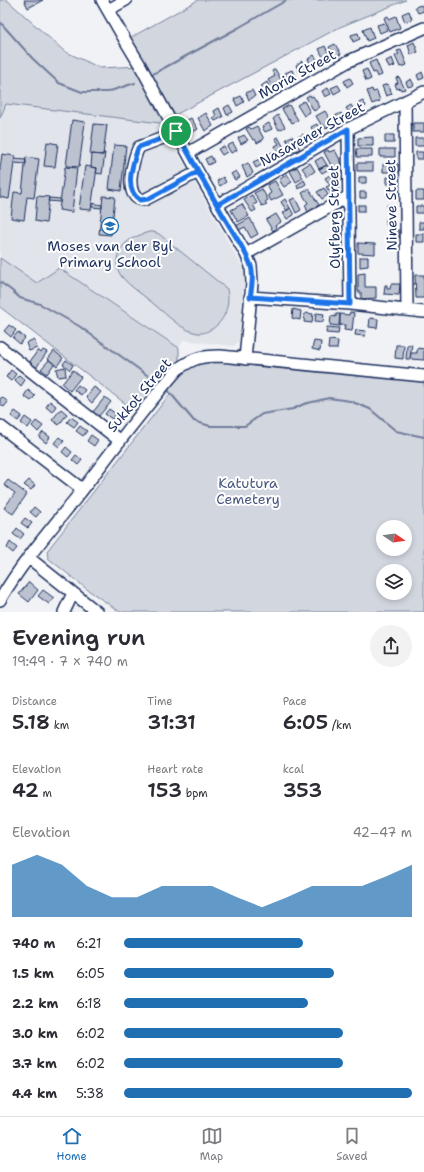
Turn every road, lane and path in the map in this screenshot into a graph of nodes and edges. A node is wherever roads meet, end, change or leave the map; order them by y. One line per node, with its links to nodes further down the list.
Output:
1 (102, 0): 3 (street)
2 (126, 0): 3 (street)
3 (108, 10): 8 (street)
4 (424, 28): 9 (street, Moria Street)
5 (424, 92): 6 (street, Nasarener Street)
6 (405, 101): 7 (street, Nasarener Street); 16 (street, Nineve Street)
7 (348, 129): 11 (street, Olyfberg Street); 12 (street, Nasarener Street)
8 (176, 131): 9 (street); 10 (street)
9 (188, 153): 10 (street)
10 (198, 172): 12 (street)
11 (349, 196): 13 (street); 15 (street, Olyfberg Street)
12 (217, 205): 13 (street)
13 (246, 254): 14 (street)
14 (250, 297): 15 (street); 19 (street)
15 (350, 304): 16 (street)
16 (407, 309): 17 (street)
17 (424, 312)
18 (0, 347): 22 (street)
19 (245, 359): 20 (street, Sukkot Street); 22 (street, Sukkot Street)
20 (424, 376)
21 (0, 426): 23 (street)
22 (120, 441): 23 (street, Sukkot Street)
23 (82, 489): 24 (street, Sukkot Street)
24 (28, 558): 25 (street, Sukkot Street); 26 (street)
25 (4, 583): 27 (street, Sukkot Street)
26 (73, 593): 28 (street); 29 (street)
27 (0, 600)
28 (64, 612)
29 (97, 612)

